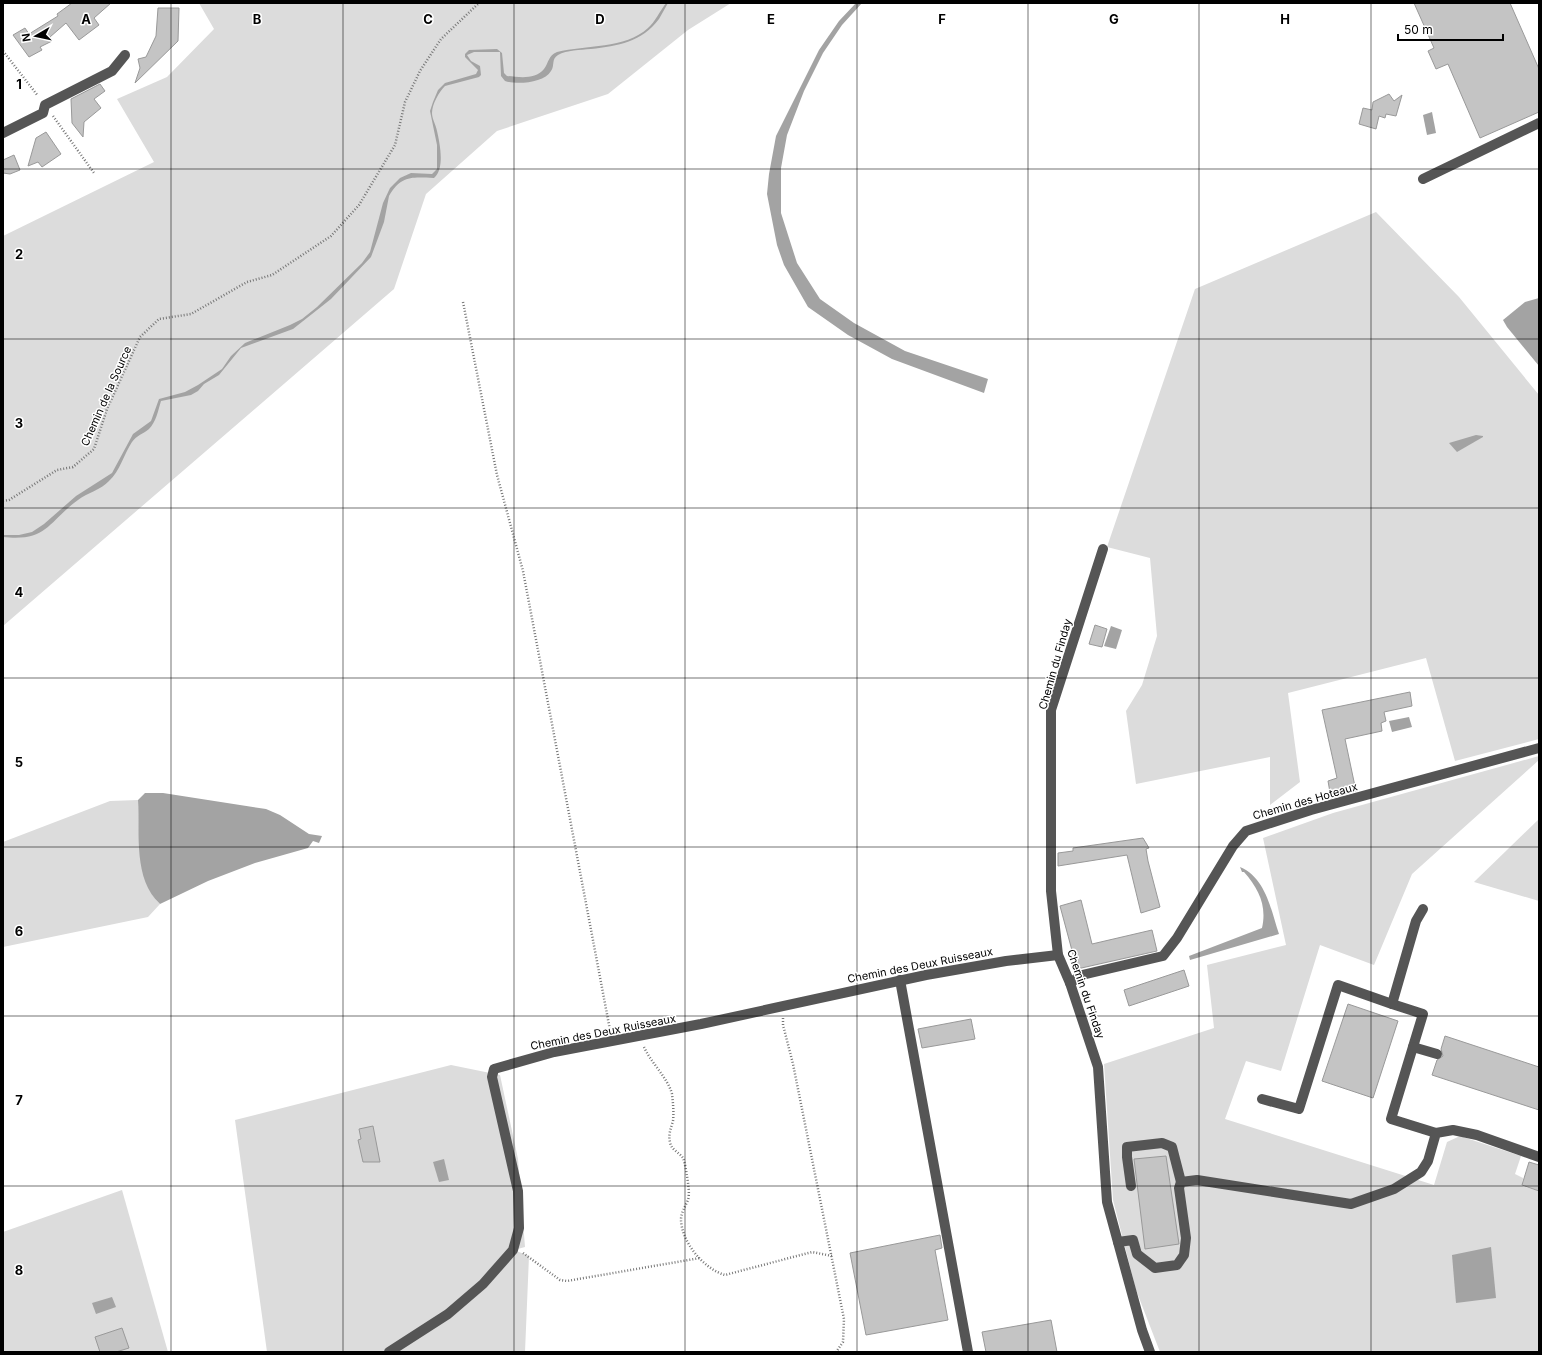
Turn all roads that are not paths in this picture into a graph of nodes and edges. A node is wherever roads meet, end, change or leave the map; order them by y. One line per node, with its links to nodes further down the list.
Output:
1 (125, 55): 3 (street)
2 (1539, 123): 4 (street)
3 (3, 133)
4 (1423, 179)
5 (1103, 549): 8 (street, Chemin du Finday)
6 (1539, 748): 10 (street, Chemin des Hoteaux)
7 (1423, 909): 11 (street)
8 (1058, 955): 9 (street, Chemin des Deux Ruisseaux); 10 (street, Chemin du Finday)
9 (900, 980): 20 (street, Chemin des Deux Ruisseaux); 21 (street)
10 (1070, 983): 19 (street, Chemin du Finday)
11 (1392, 1004): 12 (street); 14 (street)
12 (1413, 1047): 13 (street); 15 (street)
13 (1436, 1054)
14 (1262, 1099)
15 (1436, 1133): 16 (street); 17 (street)
16 (1539, 1157)
17 (1180, 1182): 18 (street); 19 (street)
18 (1131, 1186)
19 (1118, 1242): 22 (street, Chemin du Finday)
20 (389, 1352)
21 (968, 1352)
22 (1150, 1352)

